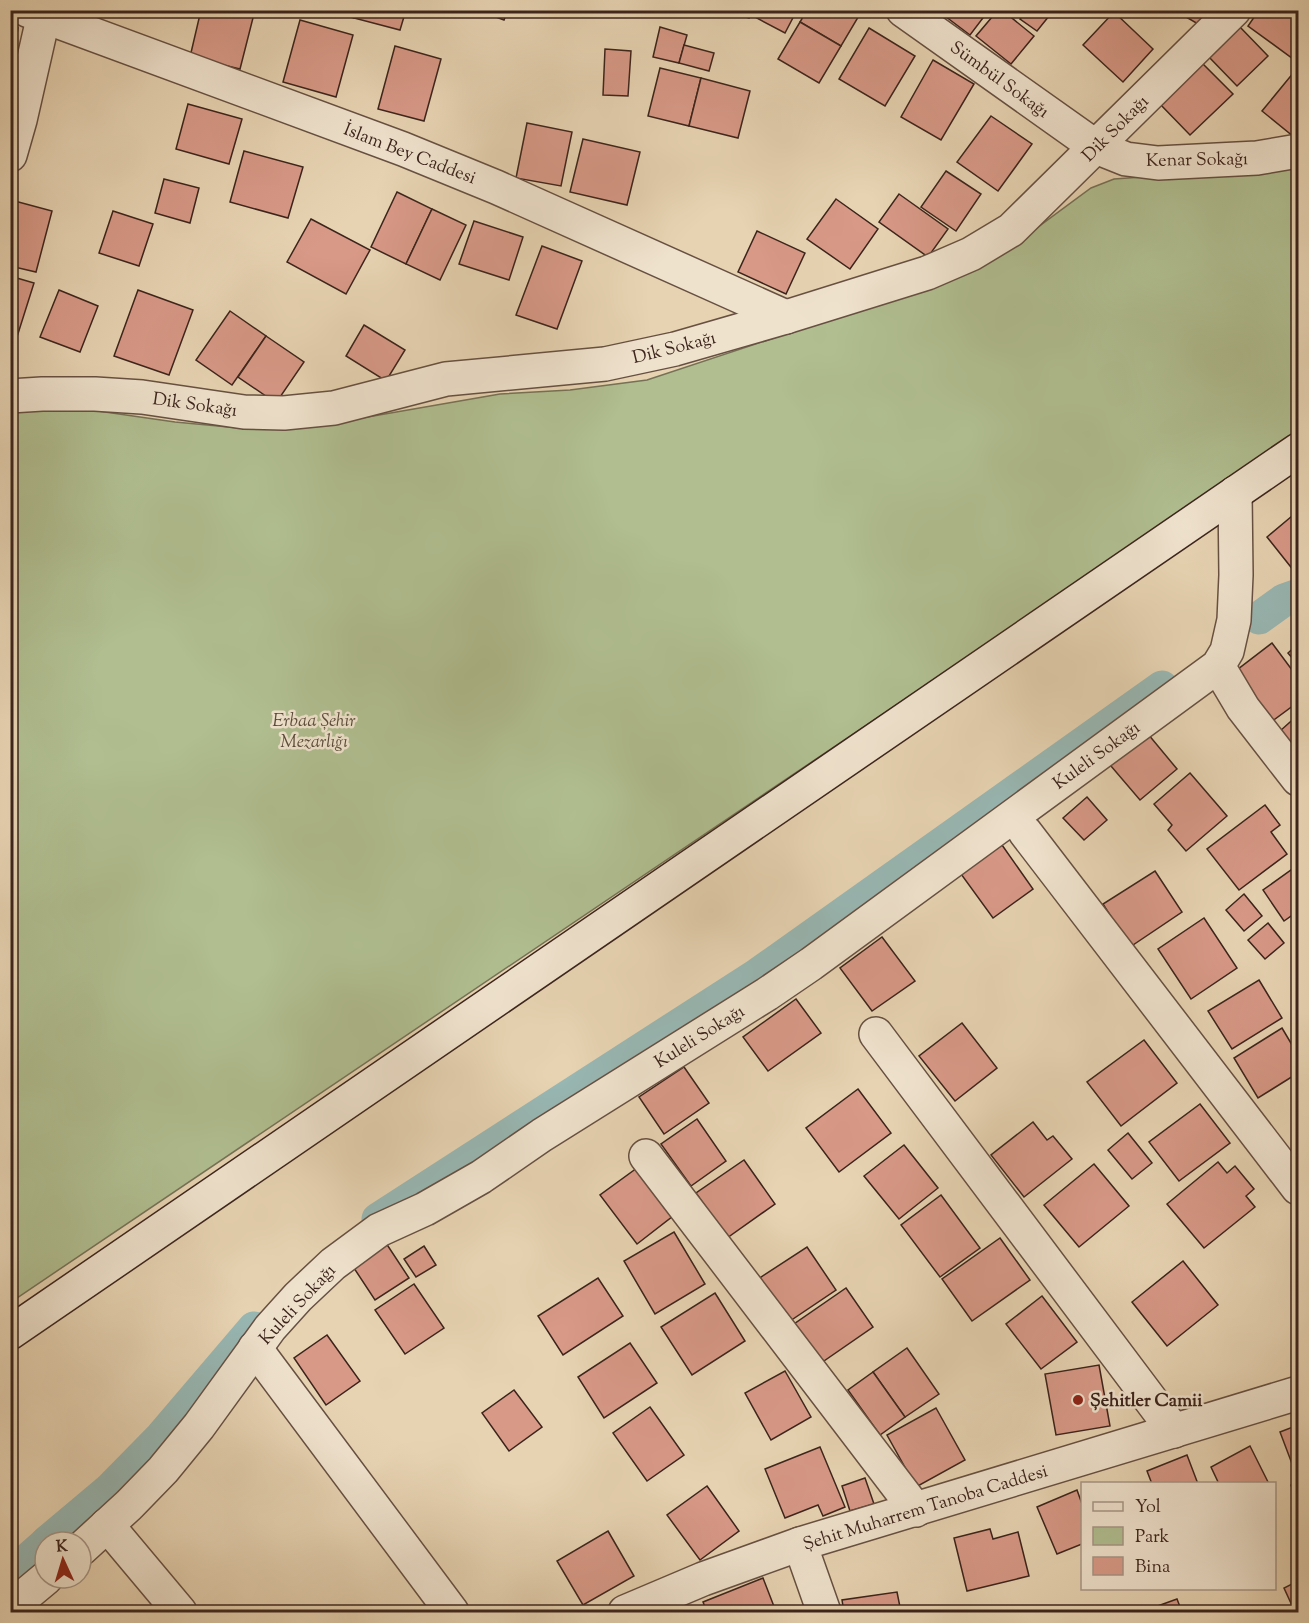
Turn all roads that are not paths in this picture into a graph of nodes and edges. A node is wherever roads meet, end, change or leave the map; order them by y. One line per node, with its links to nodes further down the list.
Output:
1 (903, 10): 4 (street, Sümbül Sokağı)
2 (1234, 10): 4 (street, Dik Sokağı)
3 (38, 13): 6 (street); 7 (street, İslam Bey Caddesi)
4 (1096, 147): 5 (street, Kenar Sokağı); 7 (street, Dik Sokağı)
5 (1299, 151)
6 (10, 155)
7 (786, 317): 8 (street, Dik Sokağı)
8 (10, 396)
9 (1299, 450): 10 (street)
10 (1235, 493): 11 (street); 17 (street)
11 (1218, 666): 12 (street); 18 (street, Kuleli Sokağı)
12 (1299, 779)
13 (1025, 832): 16 (street)
14 (876, 1035): 20 (street)
15 (646, 1156): 21 (street)
16 (1299, 1188)
17 (10, 1333)
18 (255, 1348): 22 (street, Kuleli Sokağı); 28 (street)
19 (1299, 1393): 20 (street, Şehit Muharrem Tanoba Caddesi)
20 (1174, 1431): 21 (street, Şehit Muharrem Tanoba Caddesi)
21 (916, 1510): 24 (street, Şehit Muharrem Tanoba Caddesi)
22 (107, 1526): 23 (street, Kuleli Sokağı); 27 (street)
23 (93, 1538)
24 (800, 1544): 29 (street, Şehit Muharrem Tanoba Caddesi); 30 (street)
25 (33, 1589): 26 (street)
26 (10, 1608)
27 (180, 1612)
28 (452, 1612)
29 (625, 1612)
30 (824, 1612)

